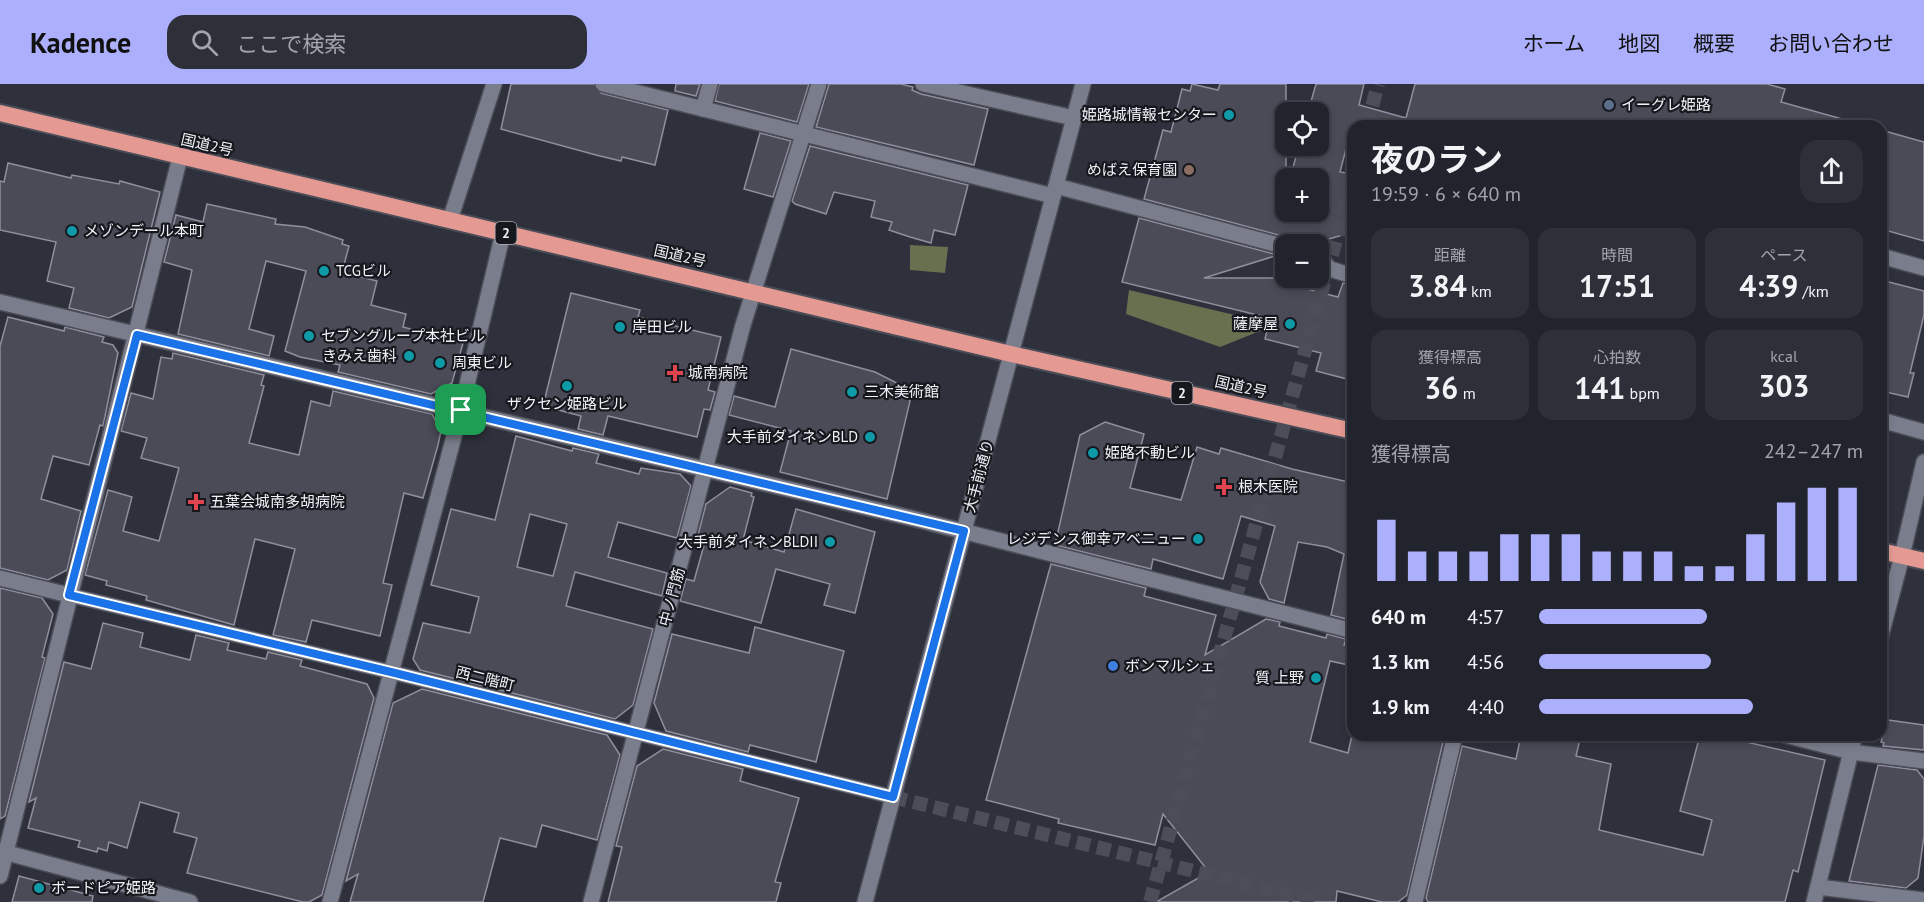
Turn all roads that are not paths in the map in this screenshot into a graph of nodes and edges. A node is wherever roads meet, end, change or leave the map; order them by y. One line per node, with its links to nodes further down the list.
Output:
1 (494, 84): 13 (street)
2 (710, 84): 7 (street)
3 (819, 84): 10 (street, 中ノ門筋)
4 (923, 84): 9 (street)
5 (1083, 84): 9 (street, 大手前通り)
6 (611, 85): 7 (street)
7 (703, 109): 10 (street)
8 (0, 113): 11 (highway, 国道2号 / 2)
9 (1074, 118): 12 (street, 大手前通り)
10 (804, 133): 12 (street); 20 (street, 中ノ門筋)
11 (180, 157): 13 (highway, 国道2号 / 2); 22 (street)
12 (1054, 191): 15 (street); 23 (street, 大手前通り)
13 (450, 220): 14 (highway, 国道2号 / 2)
14 (503, 233): 20 (highway, 国道2号 / 2); 24 (street)
15 (1275, 244)
16 (1887, 258): 18 (street)
17 (1329, 268): 19 (street)
18 (1924, 268)
19 (1347, 274)
20 (753, 292): 23 (highway, 国道2号 / 2); 29 (street, 中ノ門筋)
21 (0, 302): 22 (street)
22 (137, 335): 24 (street); 35 (street)
23 (1011, 354): 26 (highway, 国道2号 / 2); 30 (street, 大手前通り)
24 (461, 410): 29 (street); 38 (street)
25 (1887, 422): 27 (street)
26 (1347, 430)
27 (1924, 432)
28 (1924, 462): 32 (street)
29 (706, 470): 30 (street); 39 (street, 中ノ門筋)
30 (964, 531): 37 (street); 45 (street, 大手前通り)
31 (1887, 552): 32 (highway)
32 (1902, 556): 33 (highway); 36 (street)
33 (1924, 561)
34 (0, 578): 35 (street)
35 (69, 595): 38 (street, 西二階町); 46 (street)
36 (1887, 612)
37 (1347, 629)
38 (391, 672): 39 (street, 西二階町); 51 (street)
39 (635, 734): 45 (street, 西二階町); 52 (street, 中ノ門筋)
40 (1454, 741): 54 (street)
41 (1808, 741): 43 (street)
42 (1854, 741): 43 (street)
43 (1851, 752): 44 (street); 48 (street)
44 (1924, 761)
45 (893, 797): 53 (street, 大手前通り)
46 (3, 852): 47 (street); 50 (street)
47 (0, 876)
48 (1818, 886): 49 (street); 55 (street)
49 (1924, 900)
50 (190, 902)
51 (330, 902)
52 (591, 902)
53 (865, 902)
54 (1414, 902)
55 (1814, 902)

